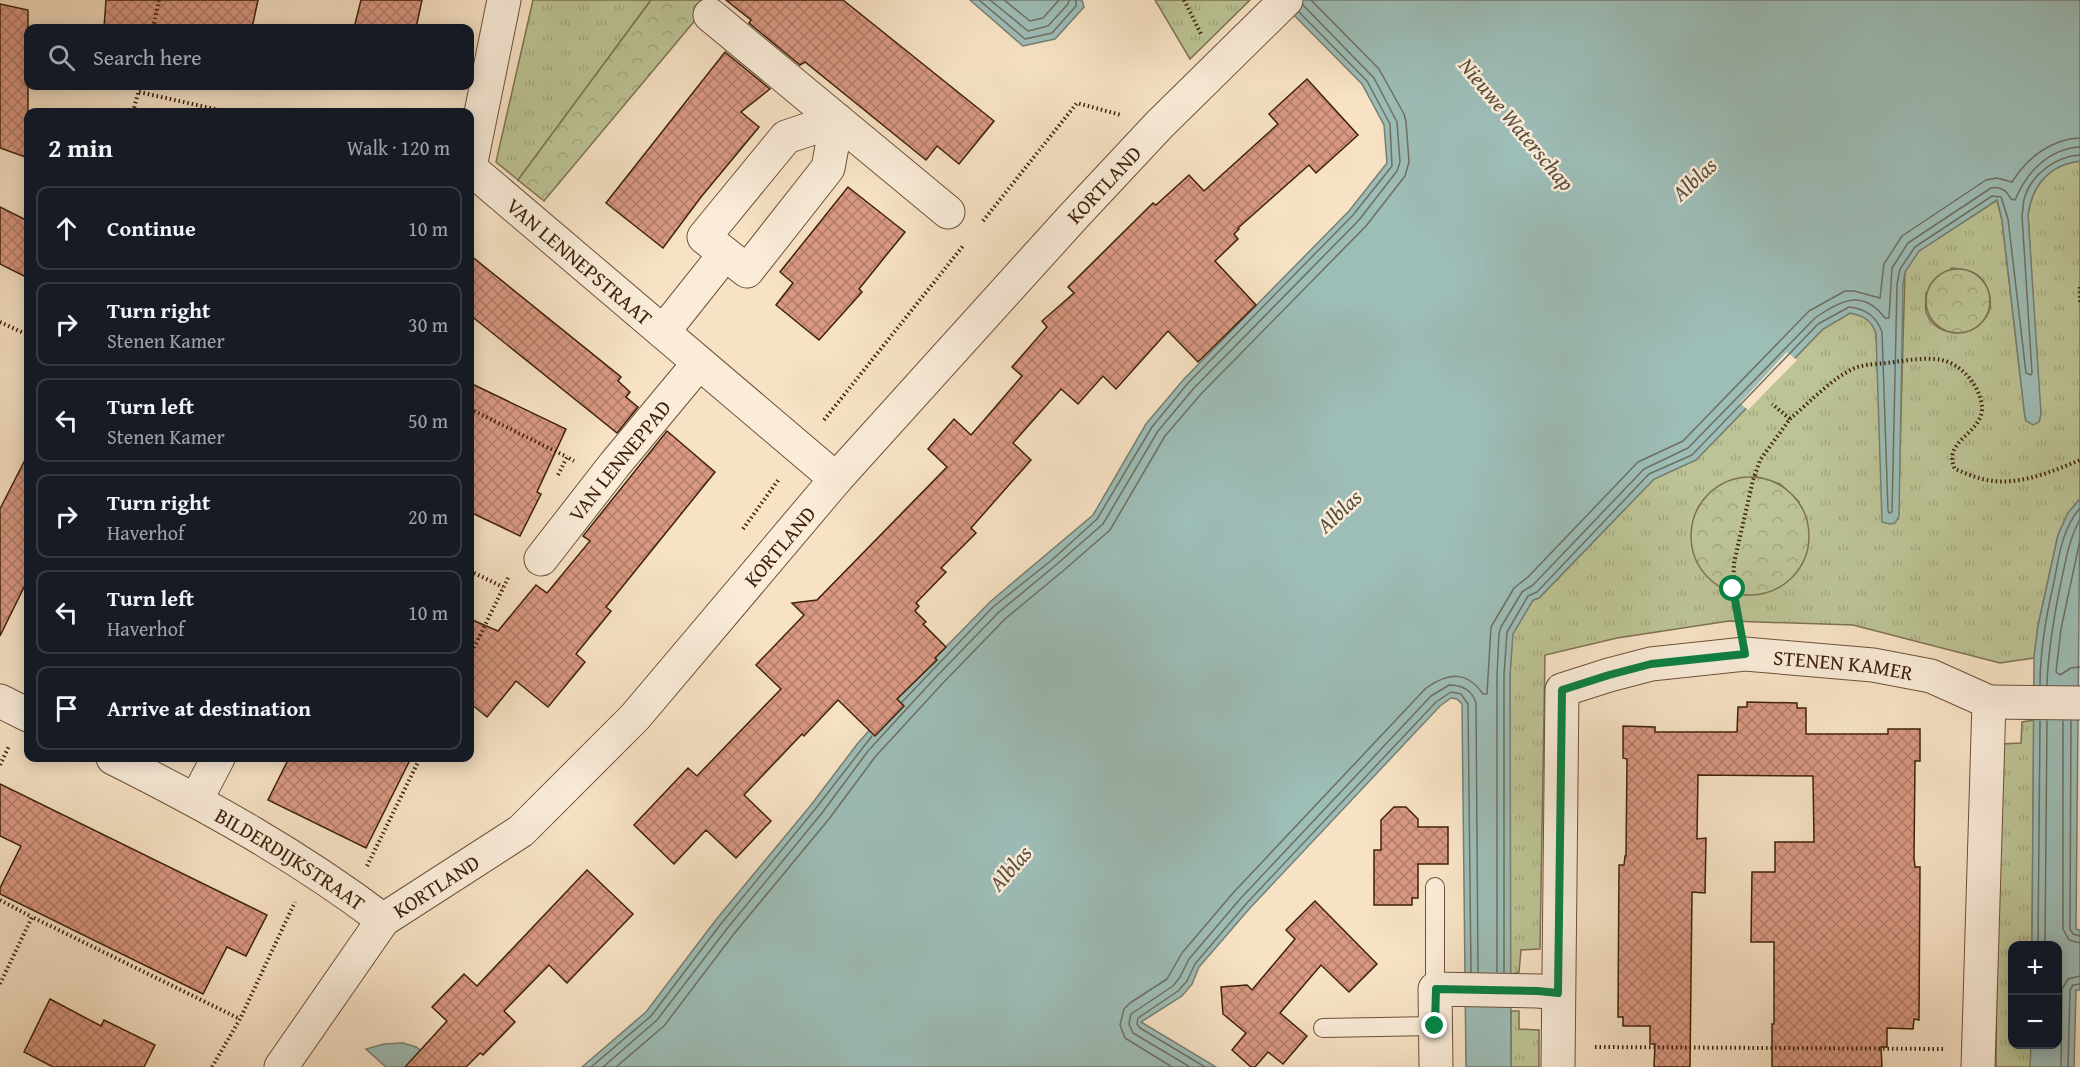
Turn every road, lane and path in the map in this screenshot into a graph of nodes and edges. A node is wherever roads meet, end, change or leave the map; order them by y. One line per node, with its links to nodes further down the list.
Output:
1 (159, 0): 5 (path)
2 (504, 0): 11 (street, VAN LENNEPSTRAAT)
3 (1279, 7): 10 (street, KORTLAND)
4 (710, 15): 9 (street)
5 (154, 24)
6 (139, 92): 7 (path); 8 (path)
7 (134, 108)
8 (210, 108)
9 (837, 120): 13 (street); 16 (street); 16 (street)
10 (1159, 125): 14 (path); 29 (street, KORTLAND)
11 (474, 148)
12 (474, 171): 20 (street, VAN LENNEPSTRAAT)
13 (948, 212)
14 (980, 225)
15 (965, 244): 26 (path)
16 (726, 254): 20 (street, VAN LENNEPSTRAAT)
17 (2080, 287): 18 (path)
18 (2080, 305)
19 (0, 322): 21 (path)
20 (663, 332): 22 (street, VAN LENNEPSTRAAT)
21 (24, 333)
22 (699, 363): 26 (street, VAN LENNEPSTRAAT); 31 (street, VAN LENNEPPAD)
23 (1772, 404): 25 (path)
24 (474, 411): 27 (path)
25 (1790, 419): 28 (path); 34 (path)
26 (801, 449): 29 (street, VAN LENNEPSTRAAT); 30 (path)
27 (567, 456)
28 (2080, 460)
29 (836, 479): 48 (street, KORTLAND)
30 (739, 535)
31 (541, 559)
32 (474, 573): 33 (path)
33 (503, 587)
34 (1745, 654): 36 (street, STENEN KAMER); 51 (street, STENEN KAMER)
35 (0, 700): 38 (street)
36 (1989, 702): 37 (street); 56 (street)
37 (2080, 703)
38 (24, 713)
39 (121, 762): 42 (street, BILDERDIJKSTRAAT)
40 (216, 762): 42 (street, BILDERDIJKSTRAAT)
41 (418, 762): 45 (path)
42 (196, 800): 43 (street, BILDERDIJKSTRAAT)
43 (311, 868): 45 (street, BILDERDIJKSTRAAT); 52 (path)
44 (1435, 887): 50 (lane)
45 (352, 897): 48 (street, BILDERDIJKSTRAAT)
46 (0, 900): 47 (path)
47 (32, 917): 49 (path); 52 (path)
48 (383, 920): 59 (street, KORTLAND)
49 (0, 984)
50 (1444, 989): 51 (street); 53 (street)
51 (1548, 992): 55 (street, STENEN KAMER)
52 (240, 1019): 58 (path)
53 (1435, 1026): 54 (lane); 57 (street)
54 (1323, 1028)
55 (1558, 1057): 56 (path)
56 (1978, 1058)
57 (1436, 1066)
58 (212, 1067)
59 (281, 1067)

